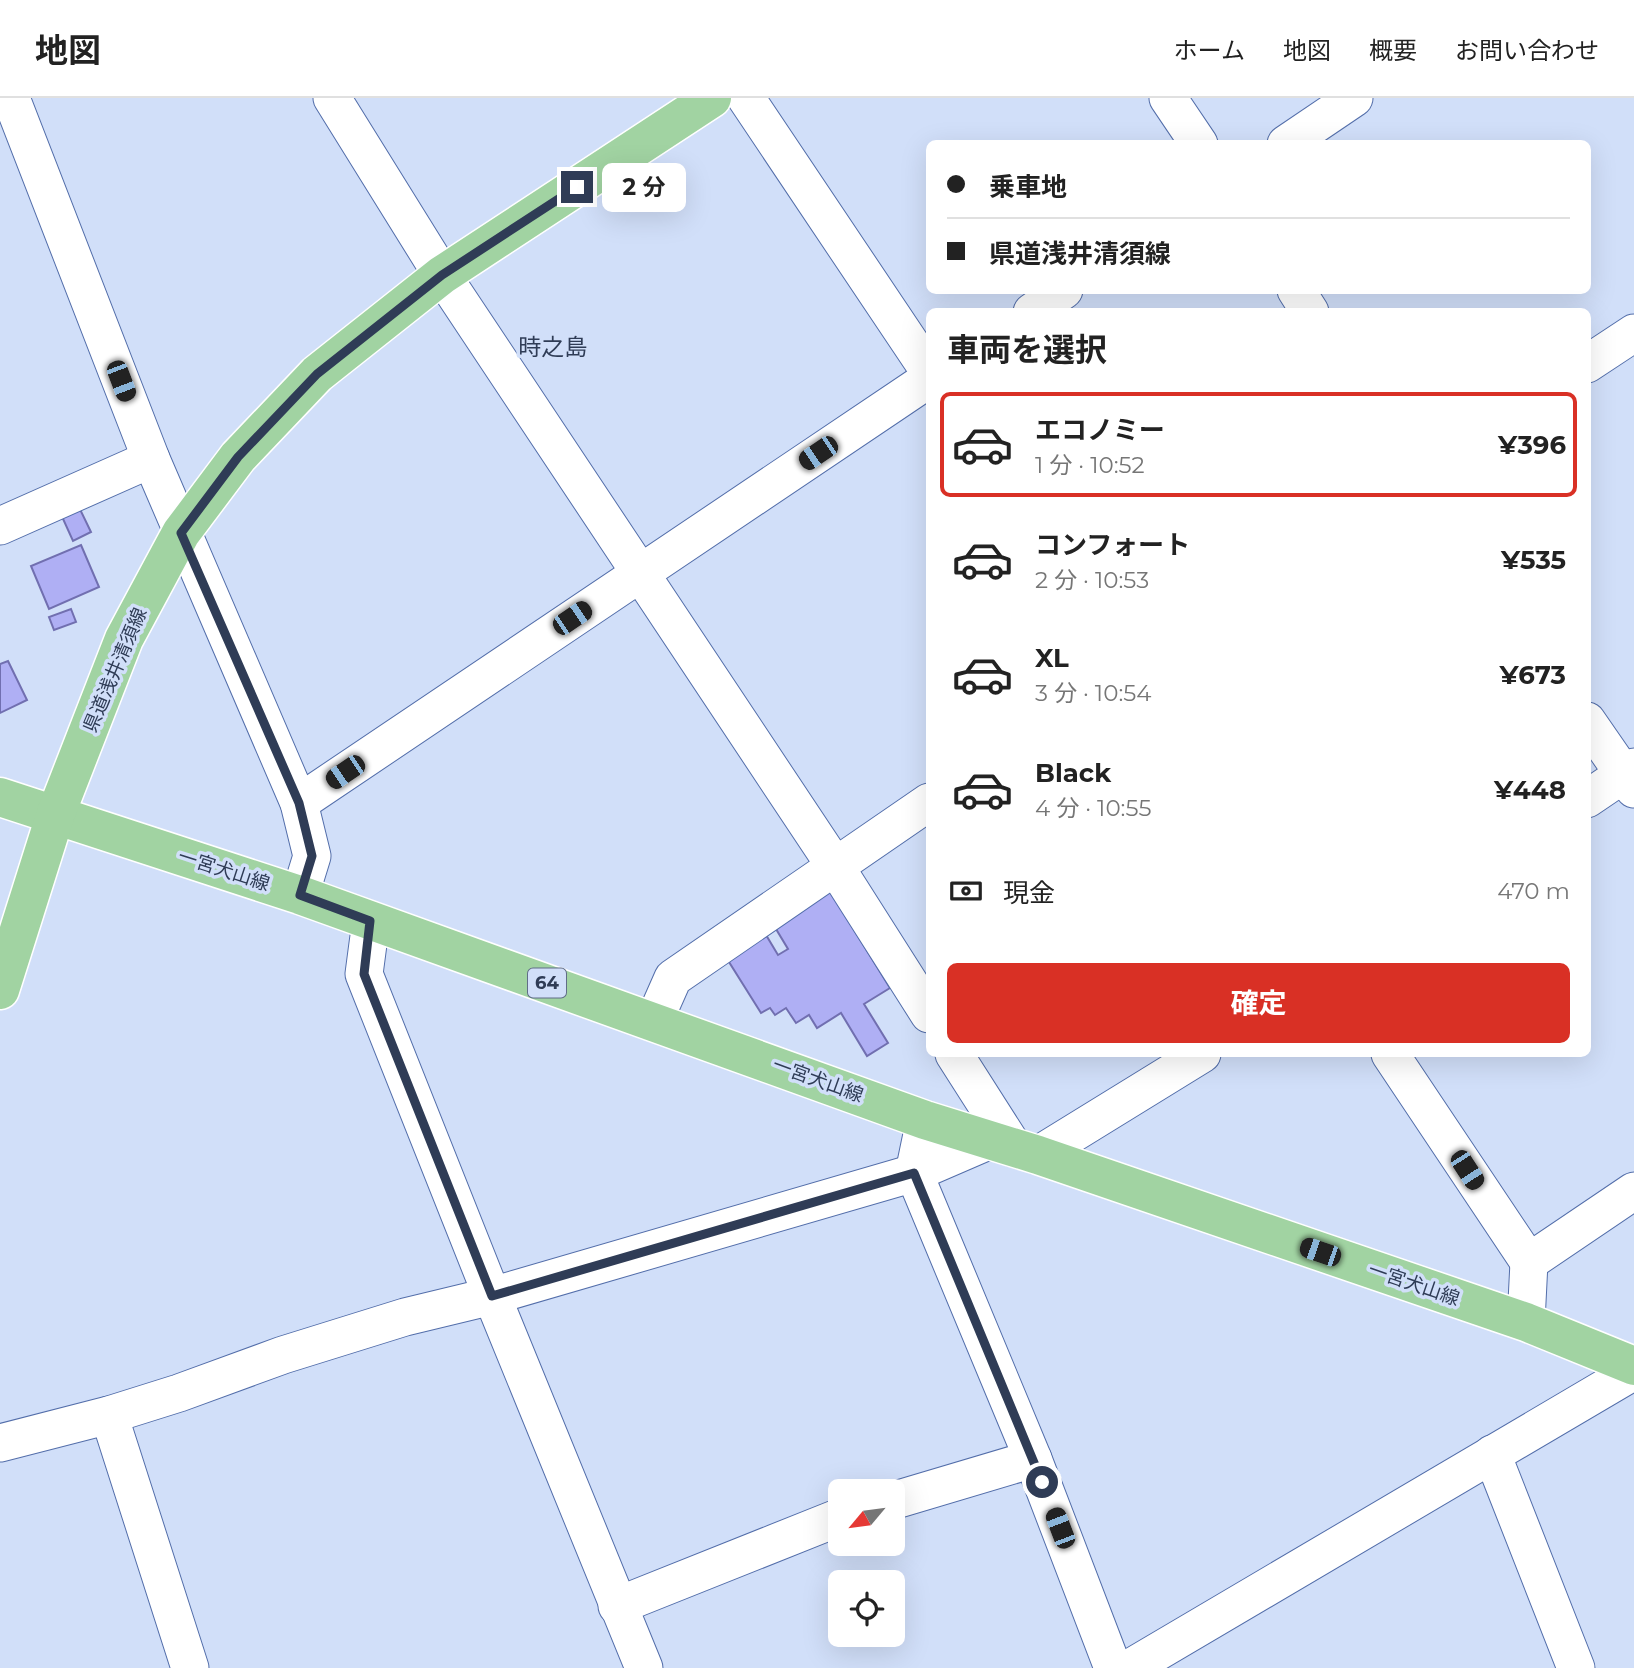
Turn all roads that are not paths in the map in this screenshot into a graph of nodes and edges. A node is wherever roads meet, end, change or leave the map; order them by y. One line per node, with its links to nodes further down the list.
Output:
1 (11, 98): 16 (street)
2 (332, 98): 9 (street)
3 (712, 98): 9 (main road, 県道浅井清須線)
4 (746, 98): 14 (street)
5 (1168, 98): 7 (street)
6 (1354, 98): 8 (street)
7 (1196, 140)
8 (1292, 140)
9 (442, 275): 18 (main road, 県道浅井清須線); 19 (street)
10 (1058, 294): 11 (street)
11 (1038, 308)
12 (1634, 333): 13 (street)
13 (1591, 361)
14 (926, 367)
15 (926, 381): 19 (street)
16 (151, 458): 17 (street); 18 (street)
17 (0, 526)
18 (181, 533): 24 (street); 26 (main road, 県道浅井清須線)
19 (640, 572): 24 (street); 27 (street)
20 (1591, 726): 21 (street)
21 (1631, 777): 23 (street)
22 (0, 797): 26 (main road, 一宮犬山線 / 64)
23 (1591, 797)
24 (299, 803): 28 (street)
25 (926, 804): 27 (street)
26 (55, 816): 28 (main road, 一宮犬山線 / 64); 30 (main road, 県道浅井清須線)
27 (835, 866): 31 (street); 32 (street)
28 (300, 895): 29 (main road, 一宮犬山線 / 64)
29 (370, 921): 32 (main road, 一宮犬山線 / 64); 41 (street)
30 (0, 990)
31 (926, 1009)
32 (654, 1021): 36 (main road, 一宮犬山線 / 64)
33 (956, 1057): 37 (street)
34 (1196, 1057): 37 (street)
35 (1392, 1057): 40 (street)
36 (925, 1119): 37 (main road, 一宮犬山線 / 64); 38 (street)
37 (1013, 1148): 38 (street); 42 (main road, 一宮犬山線 / 64)
38 (914, 1173): 41 (street); 47 (street)
39 (1634, 1191): 40 (street)
40 (1529, 1262): 42 (street)
41 (492, 1296): 44 (street); 50 (street)
42 (1526, 1322): 43 (main road, 一宮犬山線 / 64)
43 (1634, 1369): 46 (street)
44 (109, 1415): 45 (street); 51 (street)
45 (0, 1443)
46 (1492, 1454): 54 (street); 55 (street)
47 (1033, 1458): 48 (street); 53 (street)
48 (905, 1497)
49 (828, 1522): 50 (street)
50 (617, 1606): 52 (street)
51 (190, 1668)
52 (643, 1668)
53 (1113, 1668)
54 (1130, 1668)
55 (1576, 1668)

